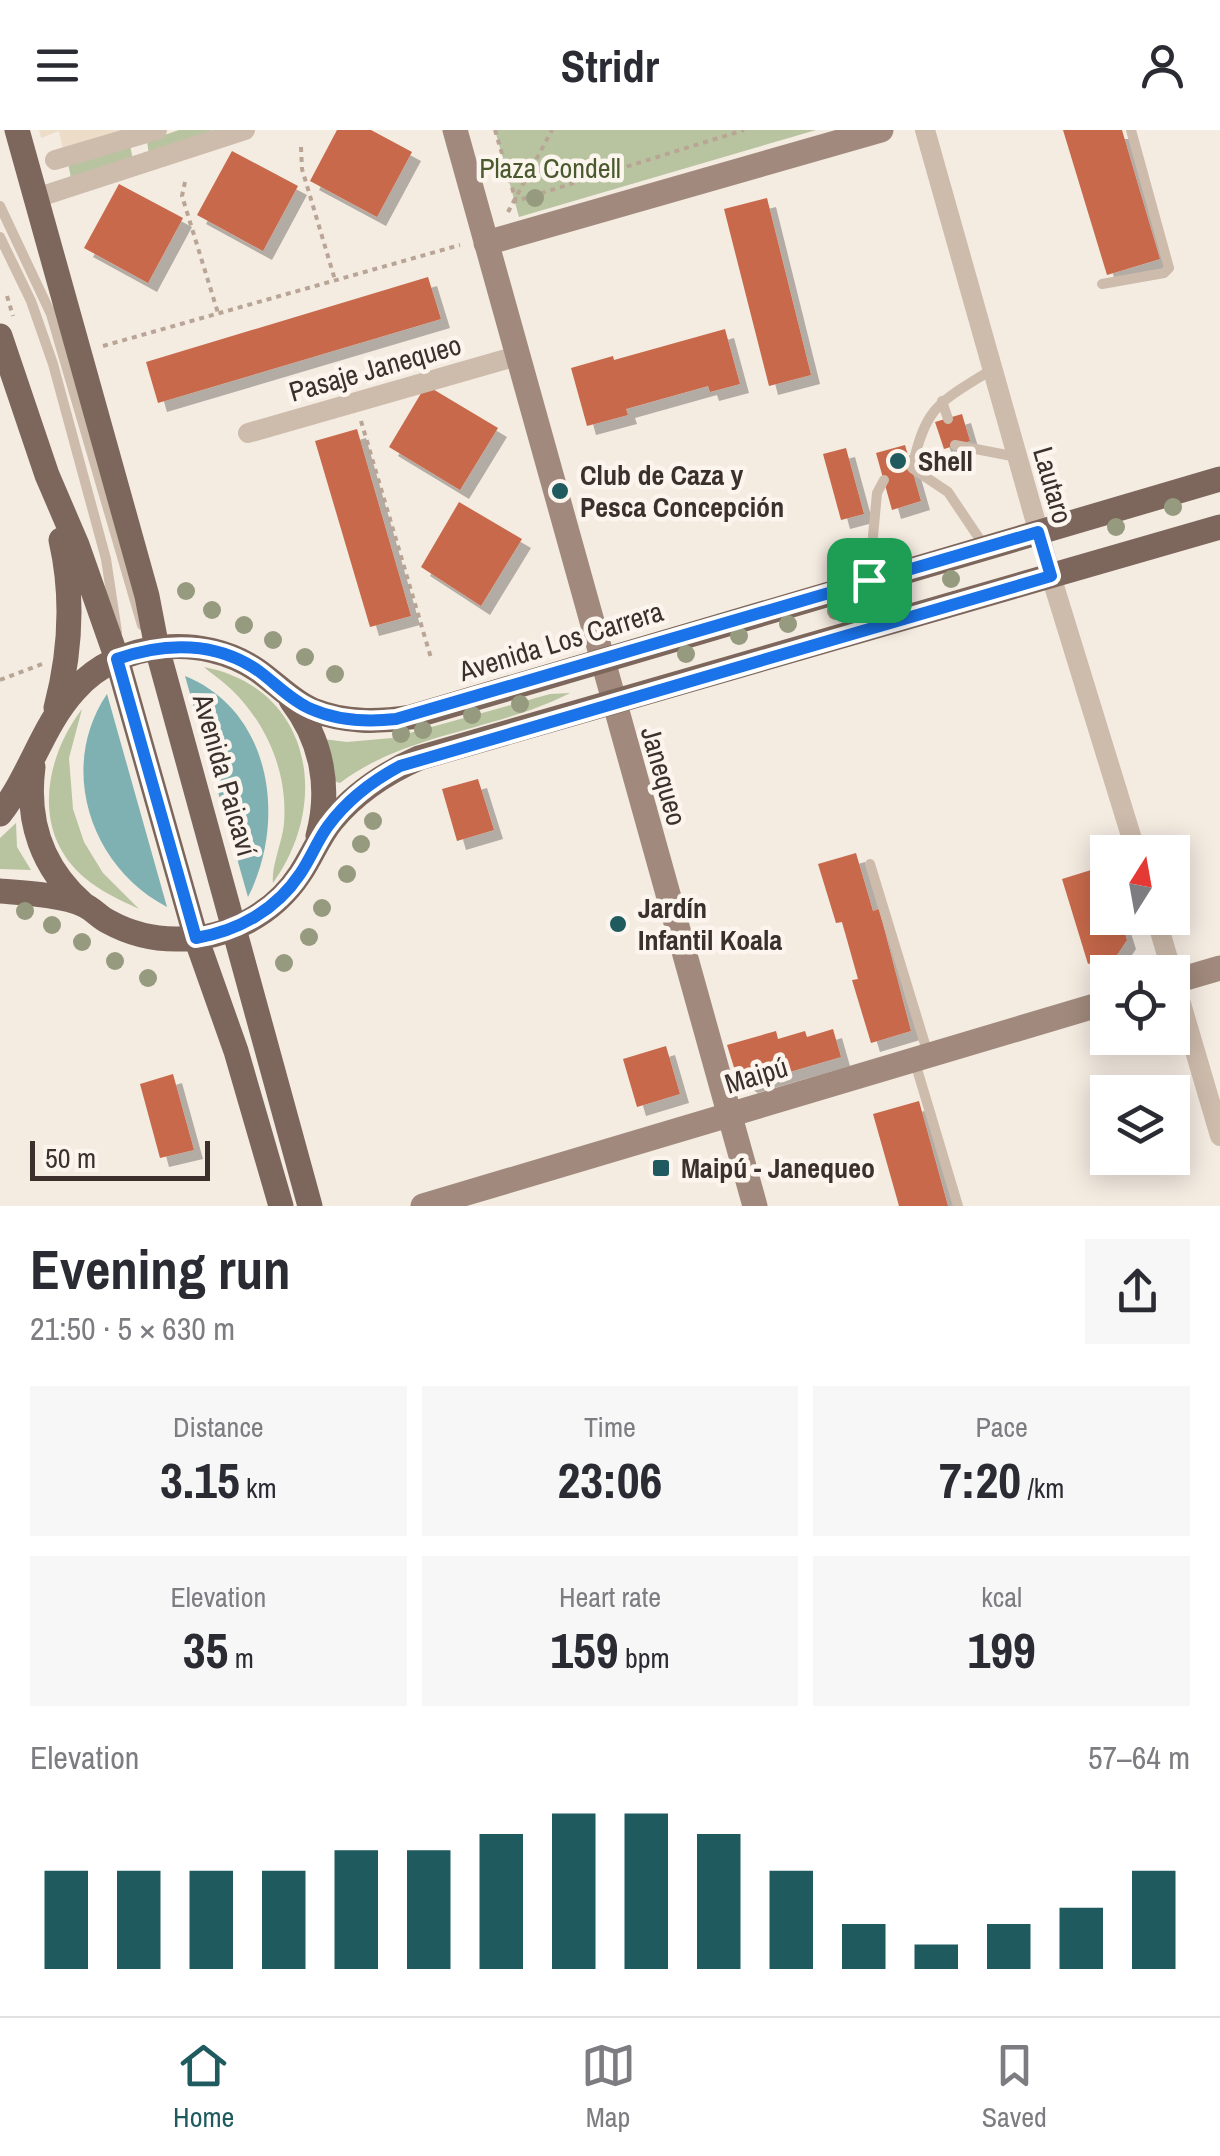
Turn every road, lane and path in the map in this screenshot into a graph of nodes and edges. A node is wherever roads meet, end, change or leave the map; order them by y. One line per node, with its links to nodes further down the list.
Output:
1 (17, 130): 14 (main road, Avenida Paicaví)
2 (157, 130): 12 (street)
3 (245, 130): 14 (street)
4 (455, 130): 18 (street, Janequeo)
5 (495, 130): 15 (path)
6 (552, 130): 15 (path)
7 (744, 130): 15 (path)
8 (881, 130): 18 (street)
9 (925, 130): 26 (street, Lautaro)
10 (1131, 130): 20 (lane)
11 (301, 147): 19 (path)
12 (56, 160)
13 (185, 182): 22 (path)
14 (36, 198): 24 (main road, Avenida Paicaví)
15 (516, 201): 18 (path)
16 (0, 206): 41 (lane)
17 (0, 237): 44 (lane)
18 (486, 243): 19 (path); 25 (street, Janequeo)
19 (335, 280): 22 (path)
20 (1102, 284)
21 (6, 292): 23 (path)
22 (218, 313): 24 (path)
23 (9, 333): 33 (main road)
24 (79, 352): 41 (main road, Avenida Paicaví)
25 (517, 356): 28 (street, Pasaje Janequeo); 45 (street, Janequeo)
26 (992, 370): 27 (lane); 32 (street, Lautaro)
27 (942, 401): 29 (lane); 38 (lane)
28 (356, 402): 30 (street, Pasaje Janequeo); 43 (path)
29 (948, 419)
30 (248, 432)
31 (956, 445): 32 (lane)
32 (1017, 457): 37 (street, Lautaro)
33 (47, 475): 42 (main road); 44 (main road)
34 (1220, 479): 37 (main road, Avenida Los Carrera)
35 (884, 480): 40 (lane)
36 (1220, 527): 39 (main road)
37 (1038, 532): 38 (main road, Avenida Los Carrera); 39 (street, Lautaro)
38 (985, 547): 40 (main road, Avenida Los Carrera)
39 (1051, 576): 48 (main road); 52 (street, Lautaro)
40 (869, 580): 45 (main road, Avenida Los Carrera)
41 (157, 648): 44 (main road, Avenida Los Carrera); 47 (main road, Avenida Los Carrera); 57 (main road, Avenida Paicaví)
42 (68, 652): 46 (path); 49 (main road)
43 (431, 658)
44 (117, 659): 49 (main road, Avenida Los Carrera); 58 (main road)
45 (600, 660): 47 (main road, Avenida Los Carrera); 48 (street, Janequeo)
46 (0, 680)
47 (279, 687): 53 (main road)
48 (613, 704): 53 (main road); 64 (street, Janequeo)
49 (52, 722): 50 (main road, Avenida Los Carrera)
50 (35, 757): 51 (main road, Avenida Los Carrera); 56 (main road)
51 (0, 814)
52 (1131, 835)
53 (314, 846): 57 (main road)
54 (870, 864): 63 (lane)
55 (0, 891): 56 (main road)
56 (83, 904): 58 (main road)
57 (236, 927): 58 (main road); 68 (main road, Avenida Paicaví)
58 (196, 938): 67 (main road)
59 (1220, 968): 60 (street)
60 (1190, 974)
61 (1090, 1007): 63 (street, Maipú)
62 (1190, 1035): 65 (street)
63 (921, 1057): 64 (street, Maipú); 70 (lane)
64 (728, 1116): 66 (street, Maipú); 69 (street, Janequeo)
65 (1220, 1136)
66 (432, 1205)
67 (281, 1206)
68 (310, 1206)
69 (755, 1206)
70 (958, 1206)

